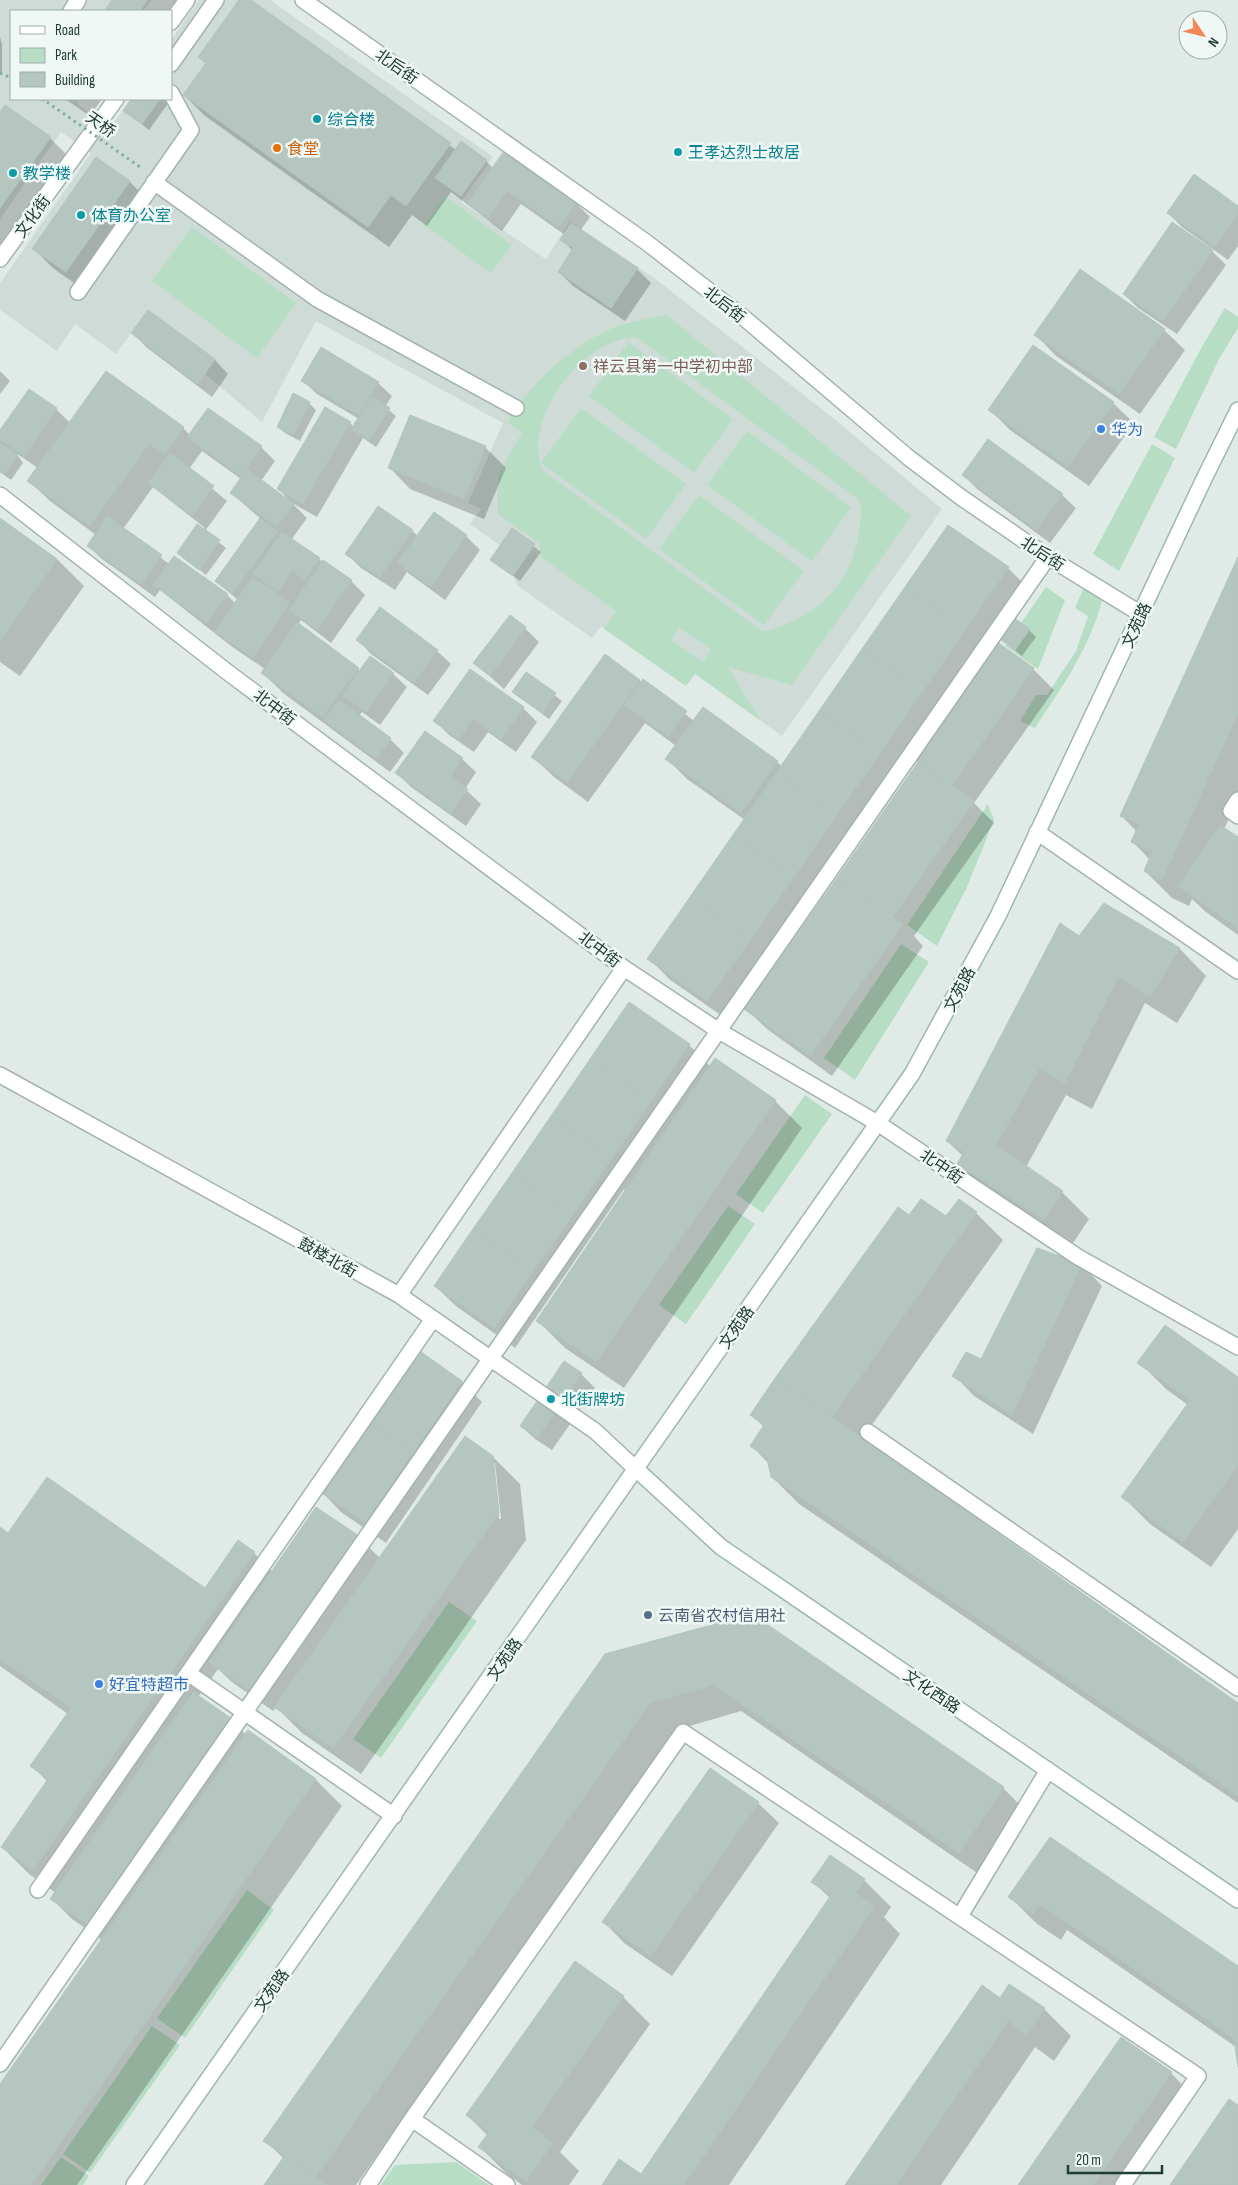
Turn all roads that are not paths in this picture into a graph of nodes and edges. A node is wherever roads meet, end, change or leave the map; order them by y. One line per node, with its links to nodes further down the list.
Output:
1 (187, 0): 4 (street)
2 (216, 0): 5 (street)
3 (303, 0): 14 (street, 北后街)
4 (172, 21)
5 (172, 63)
6 (172, 95): 8 (street)
7 (115, 100): 9 (street, 文化街)
8 (154, 182): 10 (street); 11 (street)
9 (0, 259)
10 (78, 292)
11 (516, 408)
12 (1238, 410): 15 (street, 文苑路)
13 (0, 495): 19 (street, 北中街)
14 (1048, 557): 15 (street, 北后街); 21 (street)
15 (1141, 614): 18 (street, 文苑路)
16 (1238, 800): 17 (street)
17 (1238, 816)
18 (1037, 832): 20 (street); 23 (street, 文苑路)
19 (624, 968): 21 (street, 北中街); 24 (street)
20 (1238, 970)
21 (719, 1031): 23 (street, 北中街); 27 (street)
22 (0, 1075): 24 (street, 鼓楼北街)
23 (879, 1124): 26 (street, 北中街); 29 (street, 文苑路)
24 (398, 1295): 25 (street, 鼓楼北街)
25 (433, 1319): 27 (street, 鼓楼北街); 30 (street)
26 (1238, 1346)
27 (491, 1359): 29 (street, 鼓楼北街); 32 (street)
28 (868, 1432): 31 (street)
29 (636, 1469): 33 (street, 文化西路); 34 (street, 文苑路)
30 (188, 1673): 32 (street); 35 (street)
31 (1238, 1688)
32 (245, 1712): 34 (street); 38 (street)
33 (1048, 1770): 36 (street, 文化西路); 37 (street)
34 (394, 1816): 40 (street, 文苑路)
35 (38, 1890)
36 (1238, 1900)
37 (960, 1916): 39 (street); 43 (street)
38 (0, 2064)
39 (412, 2119): 41 (street); 42 (street)
40 (134, 2185)
41 (368, 2185)
42 (507, 2185)
43 (1123, 2185)

